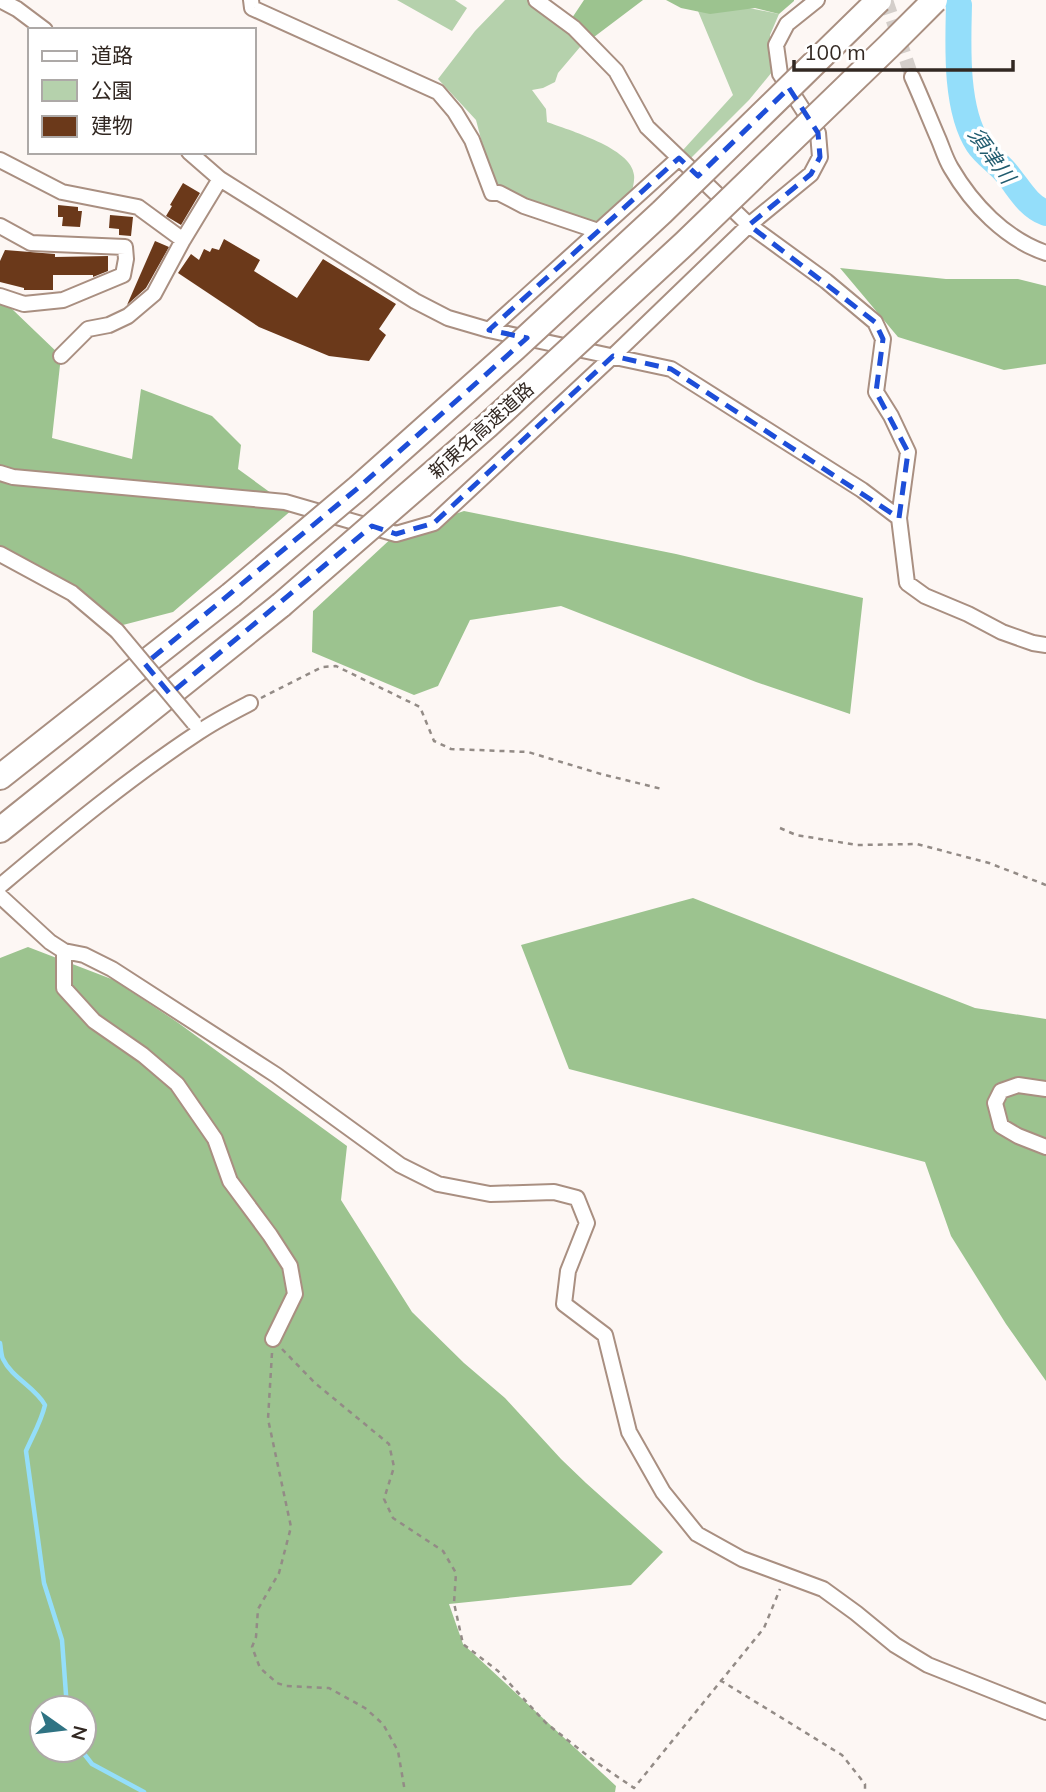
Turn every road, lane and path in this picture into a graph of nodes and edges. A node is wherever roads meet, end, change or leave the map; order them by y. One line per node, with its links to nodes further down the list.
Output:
1 (0, 0): 7 (street)
2 (251, 0): 15 (street)
3 (536, 0): 10 (street)
4 (817, 0): 13 (street)
5 (879, 0): 28 (highway, 新東名高速道路, bridge)
6 (935, 0): 31 (highway, 新東名高速道路, bridge)
7 (42, 28)
8 (912, 78): 17 (street)
9 (191, 154): 12 (street)
10 (679, 158): 13 (street); 15 (street)
11 (0, 160): 16 (street)
12 (220, 179): 16 (street); 19 (street)
13 (749, 225): 21 (street); 23 (street)
14 (0, 226): 18 (street)
15 (598, 231): 19 (street)
16 (183, 240): 20 (street)
17 (1046, 253)
18 (0, 296)
19 (489, 330): 21 (street)
20 (61, 356)
21 (613, 356): 22 (street); 23 (street)
22 (0, 473)
23 (899, 518): 25 (street)
24 (0, 554): 27 (street, bridge)
25 (1046, 645)
26 (250, 703): 27 (street); 29 (path)
27 (198, 727): 33 (street)
28 (0, 777)
29 (662, 789)
30 (780, 828): 32 (path)
31 (0, 830)
32 (1046, 885)
33 (0, 886)
34 (0, 896): 35 (street)
35 (64, 951): 38 (street); 39 (street)
36 (1046, 1089): 37 (street)
37 (1046, 1147)
38 (273, 1339): 40 (path); 42 (path)
39 (786, 1575): 40 (path); 41 (street)
40 (720, 1680): 43 (path)
41 (1046, 1712)
42 (405, 1792)
43 (865, 1792)

